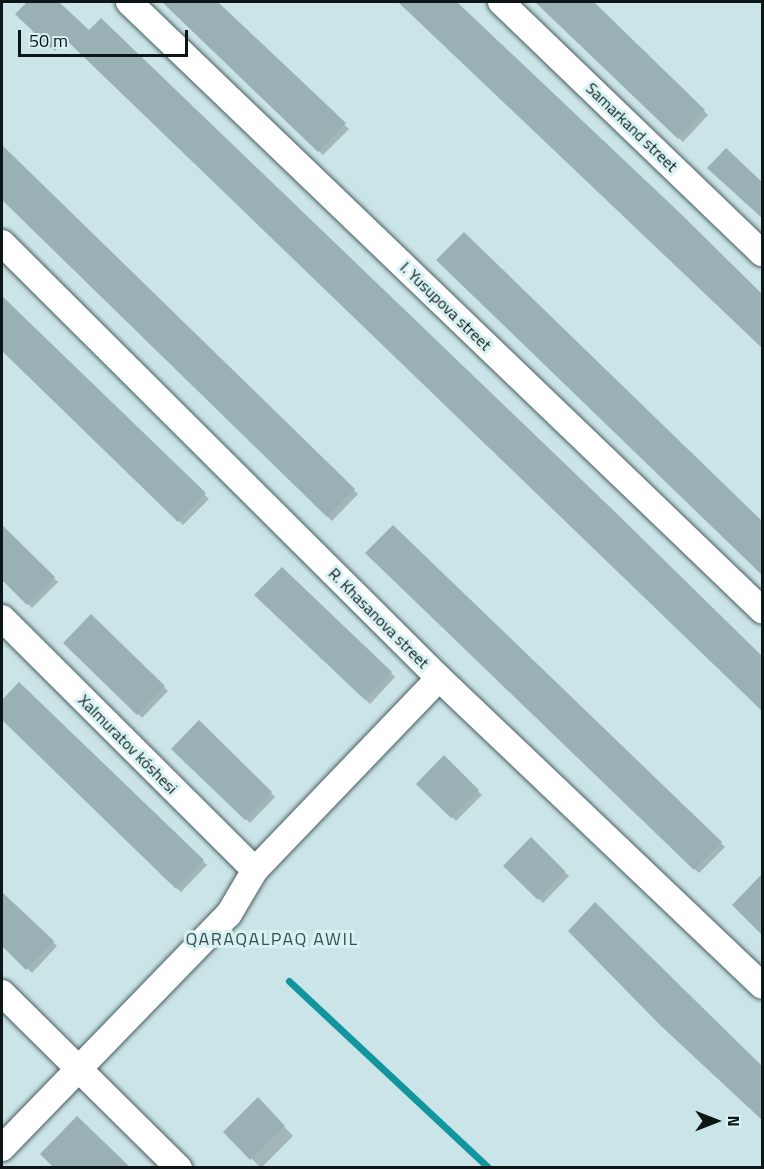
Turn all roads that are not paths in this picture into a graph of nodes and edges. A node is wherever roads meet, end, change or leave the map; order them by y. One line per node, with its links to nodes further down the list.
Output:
1 (129, 2): 5 (street, I. Yusupova street)
2 (501, 2): 4 (street, Samarkand street)
3 (2, 243): 7 (street, R. Khasanova street)
4 (762, 253)
5 (762, 610)
6 (2, 618): 8 (street, Xalmuratov kóshesi)
7 (439, 678): 8 (street); 9 (street, R. Khasanova street)
8 (255, 870): 11 (street)
9 (762, 986)
10 (2, 993): 11 (street)
11 (80, 1071): 12 (street); 13 (street)
12 (2, 1148)
13 (179, 1167)

